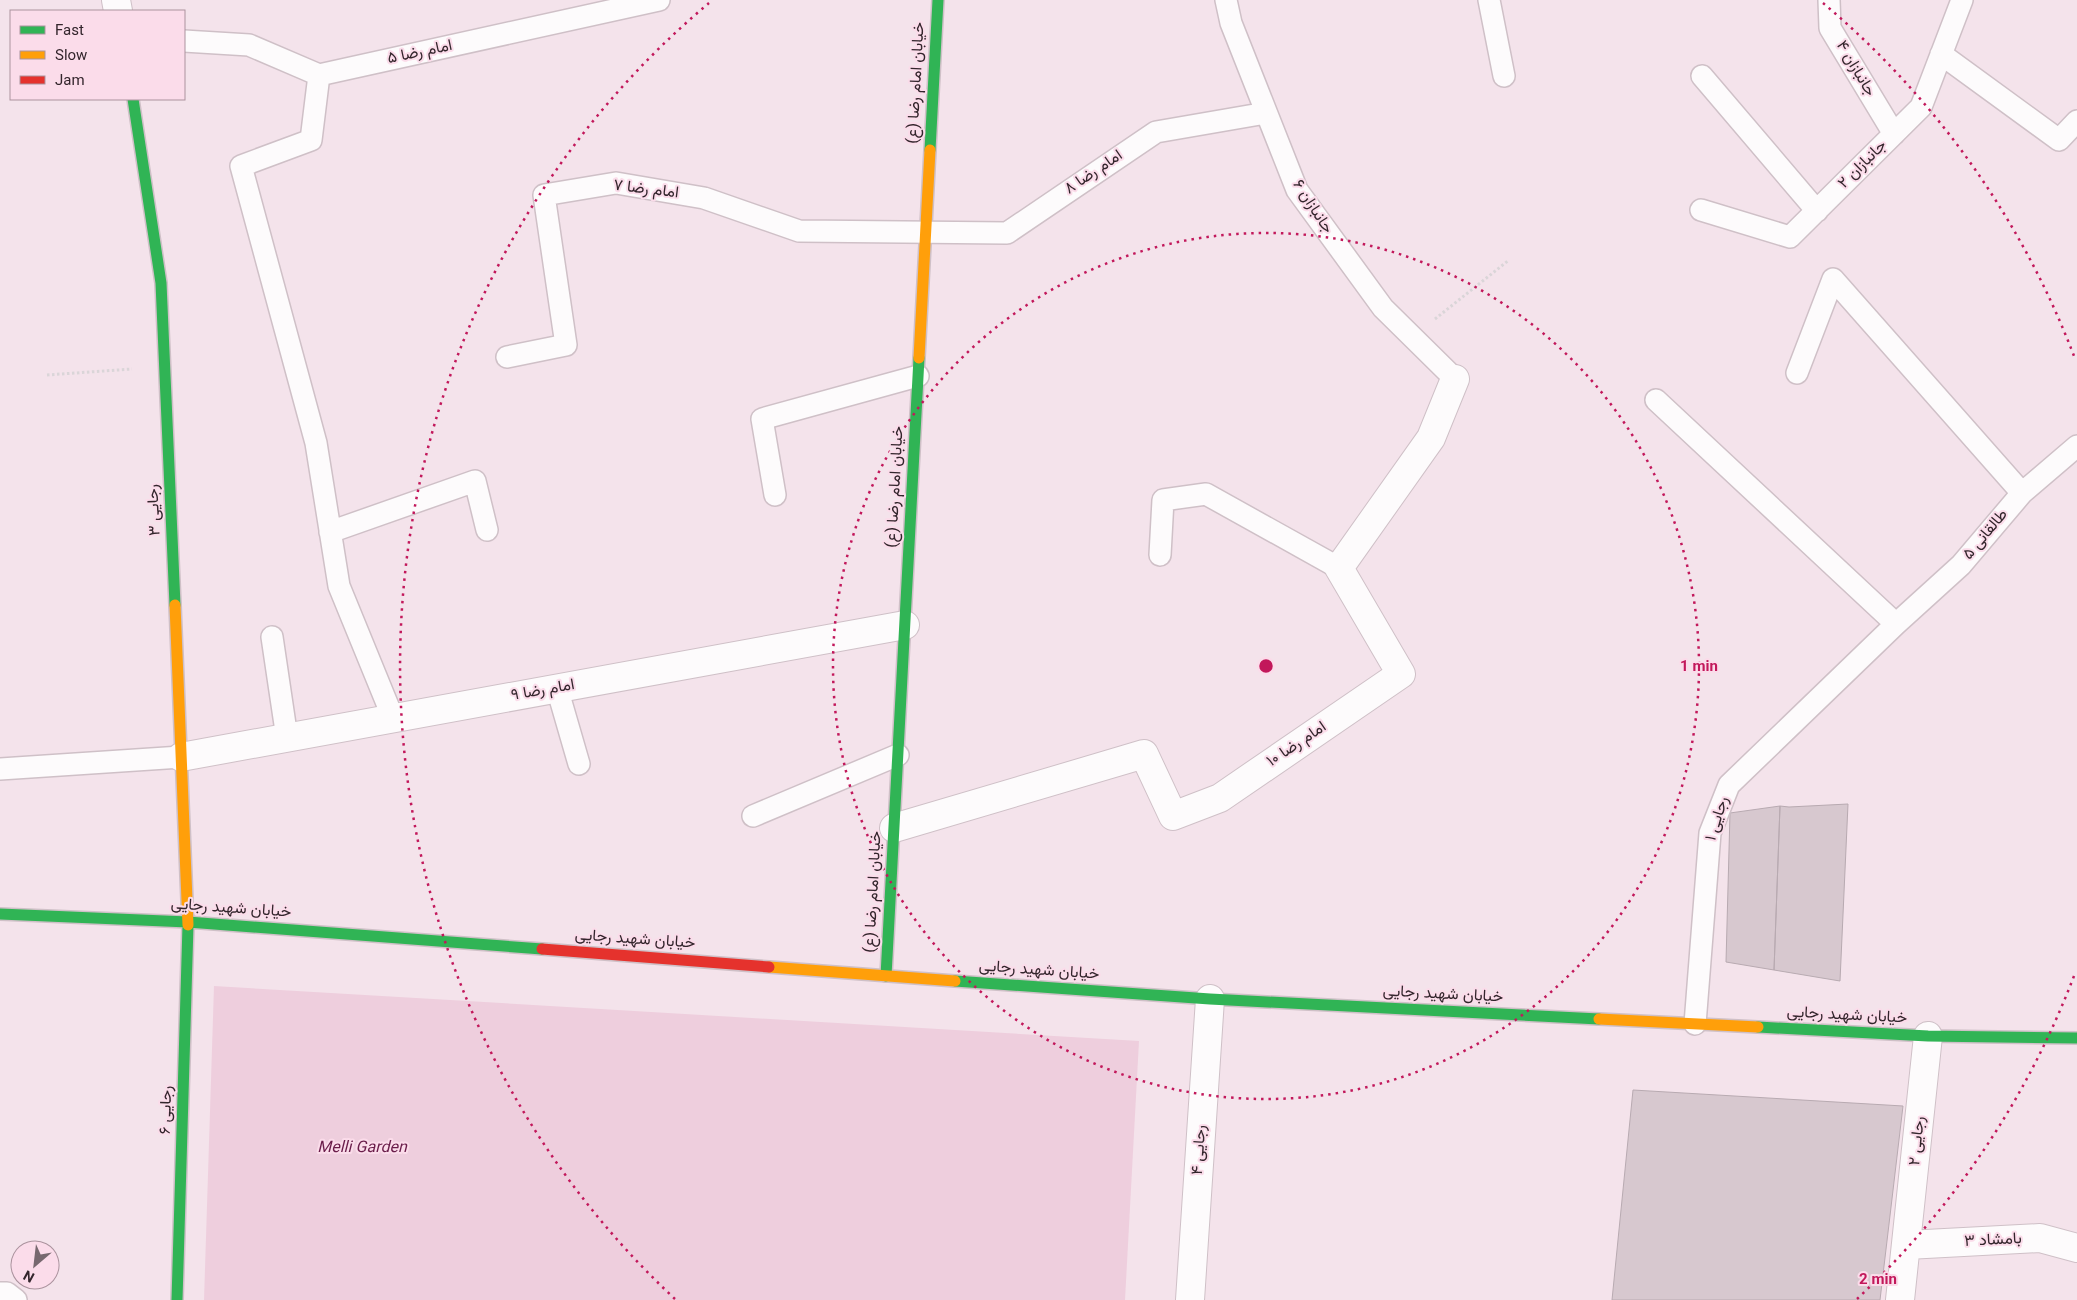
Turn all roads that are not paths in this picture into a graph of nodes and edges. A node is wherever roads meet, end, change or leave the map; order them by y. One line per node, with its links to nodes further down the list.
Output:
1 (659, 0): 9 (lane, امام رضا ۵)
2 (938, 0): 18 (street, خیابان امام رضا (ع))
3 (1226, 0): 13 (lane, جانبازان ۶)
4 (1489, 0): 10 (lane)
5 (1829, 0): 15 (lane, جانبازان ۴)
6 (1962, 0): 8 (lane, جانبازان ۲)
7 (185, 41): 9 (lane)
8 (1941, 54): 14 (lane); 15 (lane, جانبازان ۲)
9 (319, 75): 28 (lane)
10 (1504, 76)
11 (1702, 76): 17 (lane)
12 (133, 100): 38 (street, رجایی ۳)
13 (1266, 113): 18 (lane, امام رضا ۸); 22 (lane, جانبازان ۶)
14 (2077, 121)
15 (1894, 134): 17 (lane, جانبازان ۲)
16 (1701, 210): 17 (lane, جانبازان ۲)
17 (1817, 211)
18 (926, 232): 19 (lane, امام رضا ۷); 21 (street, خیابان امام رضا (ع))
19 (507, 356)
20 (1796, 373): 25 (lane)
21 (918, 376): 26 (lane); 32 (street, خیابان امام رضا (ع))
22 (1455, 380): 30 (street)
23 (1656, 400): 31 (lane)
24 (2077, 446): 25 (lane, طالقانی ۵)
25 (2022, 493): 31 (lane, طالقانی ۵)
26 (774, 495)
27 (487, 530): 28 (lane)
28 (330, 532): 35 (lane)
29 (1160, 555): 30 (lane)
30 (1339, 568): 42 (street, امام رضا ۱۰)
31 (1896, 624): 47 (lane, رجایی ۱)
32 (905, 625): 34 (street, امام رضا ۹); 37 (street, خیابان امام رضا (ع))
33 (272, 637): 36 (lane)
34 (557, 688): 35 (street, امام رضا ۹); 39 (lane)
35 (392, 718): 36 (street, امام رضا ۹)
36 (287, 738): 38 (street, امام رضا ۹)
37 (898, 755): 41 (lane); 42 (street, خیابان امام رضا (ع))
38 (181, 757): 40 (lane); 44 (street, رجایی ۳)
39 (579, 764)
40 (0, 769)
41 (753, 816)
42 (894, 828): 45 (street, خیابان امام رضا (ع))
43 (0, 914): 44 (street, خیابان شهید رجایی)
44 (188, 922): 45 (street, خیابان شهید رجایی); 52 (street, رجایی ۶)
45 (886, 976): 46 (street, خیابان شهید رجایی)
46 (1210, 999): 47 (street, خیابان شهید رجایی); 53 (street, رجایی ۴)
47 (1694, 1024): 48 (street, خیابان شهید رجایی)
48 (1928, 1036): 49 (street, خیابان شهید رجایی); 50 (street, رجایی ۲)
49 (2077, 1038)
50 (1907, 1245): 51 (street, بامشاد ۳); 54 (street, رجایی ۲)
51 (2077, 1248)
52 (177, 1300)
53 (1190, 1300)
54 (1900, 1300)

